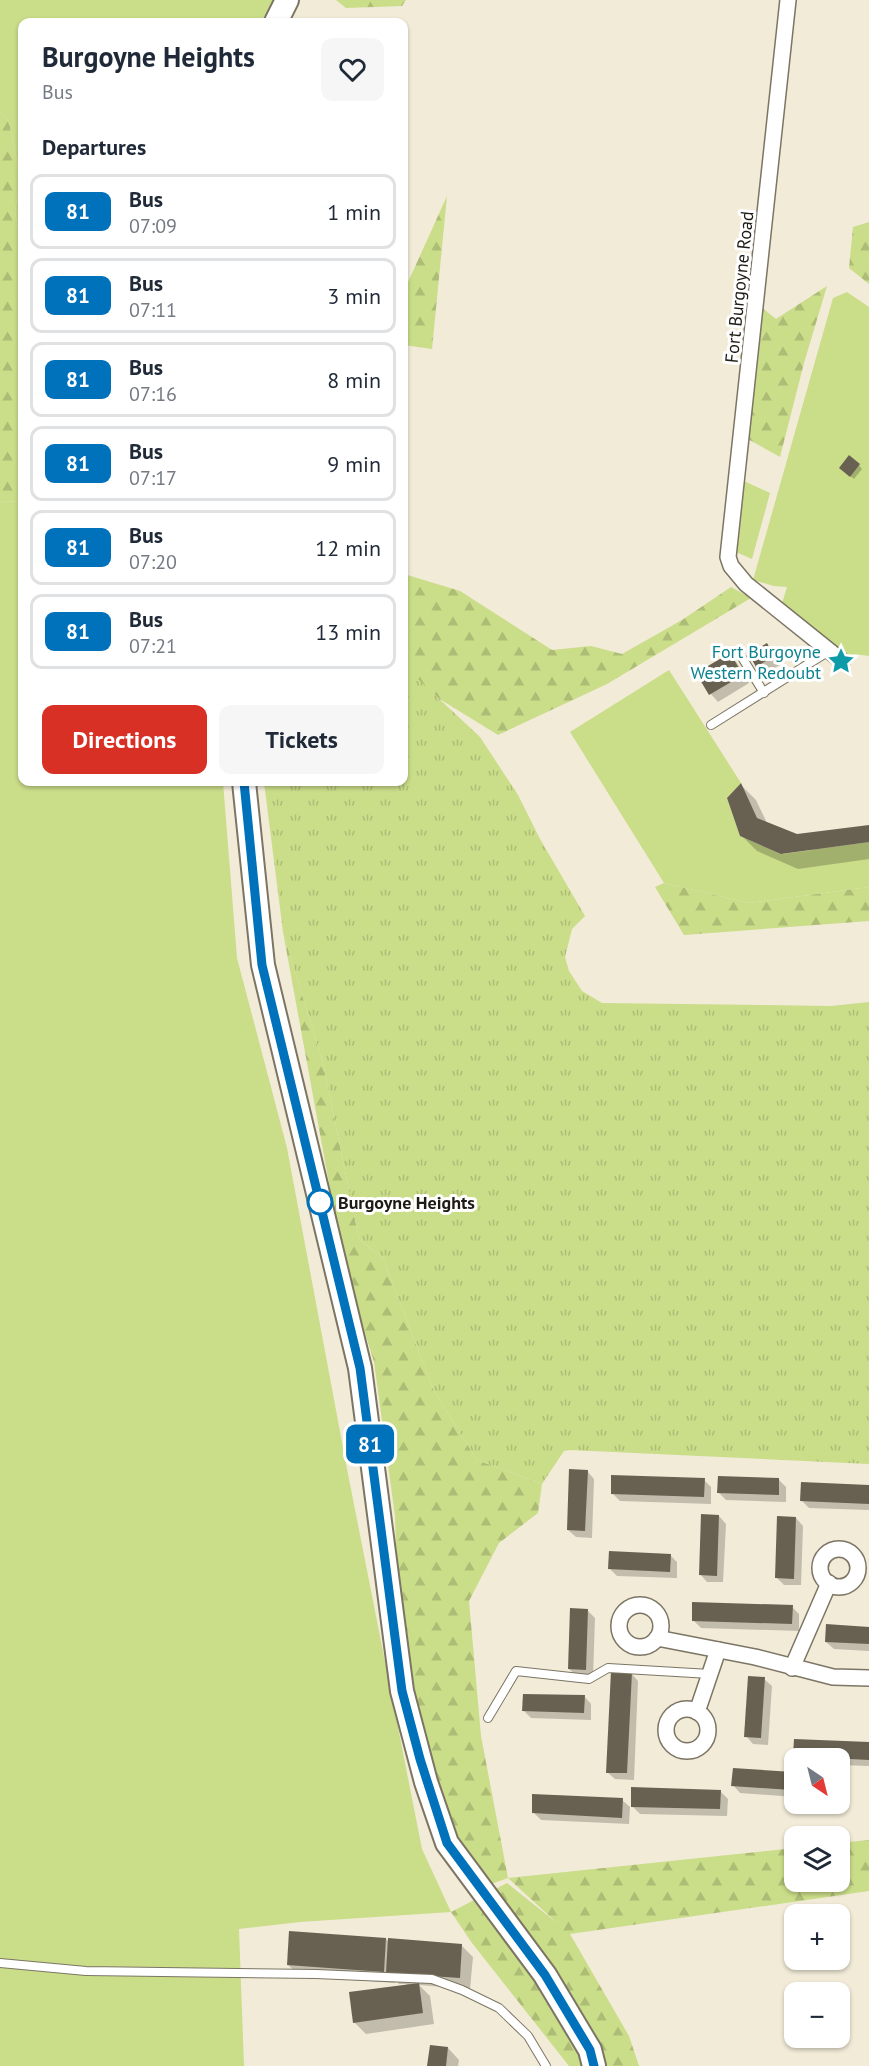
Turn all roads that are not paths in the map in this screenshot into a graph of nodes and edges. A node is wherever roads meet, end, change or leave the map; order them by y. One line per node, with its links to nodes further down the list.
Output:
1 (287, 0): 3 (main road)
2 (788, 0): 4 (street, Fort Burgoyne Road)
3 (278, 18)
4 (830, 651): 6 (street); 7 (lane)
5 (743, 659): 7 (lane)
6 (842, 661)
7 (764, 693): 8 (lane)
8 (711, 725)
9 (244, 786): 20 (main road)
10 (829, 1583): 13 (street)
11 (657, 1638): 12 (street)
12 (718, 1650): 13 (street); 14 (street)
13 (792, 1668): 15 (street)
14 (710, 1674): 16 (street); 17 (lane)
15 (869, 1678)
16 (697, 1712)
17 (488, 1718)
18 (0, 1963): 19 (lane)
19 (546, 2066)
20 (594, 2066)

